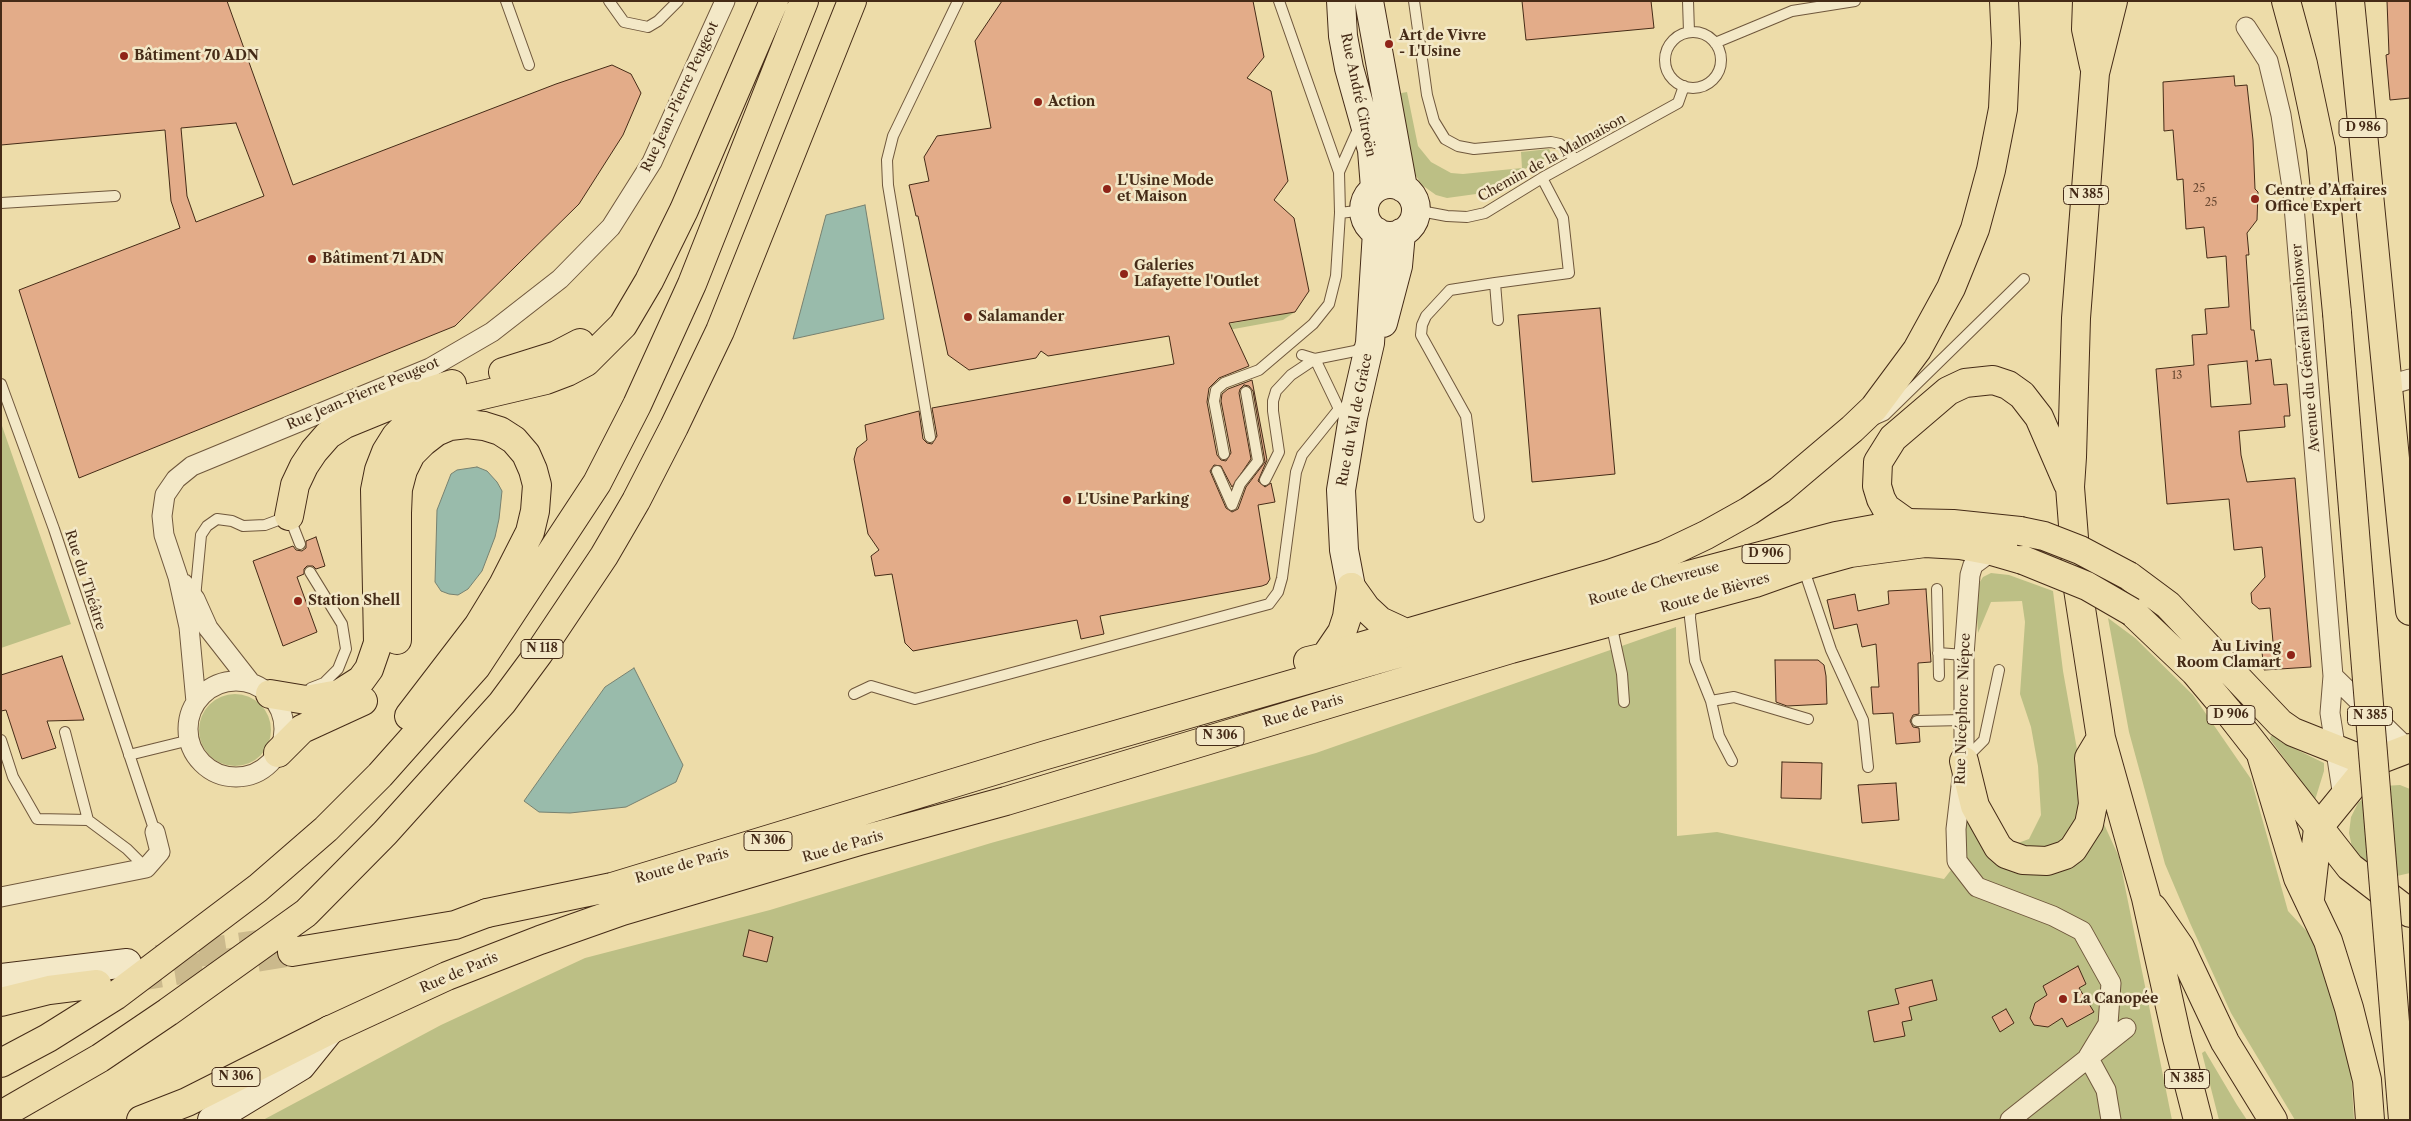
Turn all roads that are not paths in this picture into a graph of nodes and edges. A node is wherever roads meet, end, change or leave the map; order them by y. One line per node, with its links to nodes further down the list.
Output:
1 (506, 1): 23 (lane)
2 (609, 1): 3 (lane)
3 (678, 1)
4 (725, 1): 59 (street, Rue Jean-Pierre Peugeot)
5 (774, 1): 35 (main road)
6 (804, 1): 100 (main road)
7 (852, 1): 116 (main road, N 118)
8 (958, 1): 46 (lane)
9 (1279, 1): 28 (lane)
10 (1341, 1): 26 (street, Rue André Citroën)
11 (1369, 1): 31 (street, Rue André Citroën)
12 (1414, 1): 27 (lane)
13 (1688, 1): 21 (lane)
14 (1855, 1): 22 (lane)
15 (2004, 1): 45 (main road)
16 (2087, 1): 24 (main road)
17 (2113, 1): 24 (main road, N 385)
18 (2286, 1): 124 (main road, N 385, bridge)
19 (2350, 1): 41 (main road, D 986)
20 (2246, 27): 74 (street, Avenue du Général Eisenhower)
21 (1689, 32): 22 (lane); 25 (lane)
22 (1715, 43): 25 (lane)
23 (529, 65)
24 (2095, 73): 50 (main road, N 385)
25 (1684, 86): 27 (lane, Chemin de la Malmaison)
26 (1364, 117): 28 (lane); 33 (street, Rue André Citroën)
27 (1575, 159): 29 (lane, Chemin de la Malmaison)
28 (1338, 172): 33 (lane)
29 (1542, 178): 31 (lane, Chemin de la Malmaison); 36 (lane)
30 (115, 196): 32 (lane)
31 (1409, 199): 33 (street); 33 (street)
32 (1, 203)
33 (1371, 215): 38 (street, Rue du Val de Grâce); 47 (lane)
34 (2024, 279): 45 (lane)
35 (650, 281): 51 (main road); 75 (main road)
36 (1494, 283): 37 (lane); 52 (lane)
37 (1498, 320)
38 (1370, 343): 40 (lane); 44 (street, Rue du Val de Grâce)
39 (1302, 355): 40 (lane)
40 (1315, 359): 44 (lane); 49 (lane)
41 (2399, 382): 57 (main road, D 986)
42 (1, 384): 91 (lane, Rue du Théâtre)
43 (1246, 392): 48 (lane)
44 (1346, 413): 60 (street, Rue du Val de Grâce); 76 (lane)
45 (1852, 429): 67 (main road)
46 (930, 437)
47 (1224, 454)
48 (1217, 471)
49 (1265, 480)
50 (2070, 487): 53 (main road); 84 (main road, N 385)
51 (289, 516): 54 (lane); 62 (lane)
52 (1479, 517)
53 (1908, 523): 65 (main road, Route de Chevreuse / D 906); 88 (main road, Route de Chevreuse / D 906, bridge)
54 (300, 544)
55 (1992, 551): 56 (main road, Route de Bièvres / D 906); 70 (street, Rue Nicéphore Niépce); 92 (main road, Route de Bièvres / D 906, bridge)
56 (1802, 566): 63 (main road, Route de Bièvres / D 906); 96 (lane)
57 (2408, 570): 64 (main road, D 986)
58 (310, 572): 75 (lane)
59 (178, 577): 62 (street); 78 (street, Rue Jean-Pierre Peugeot)
60 (1352, 587): 67 (main road); 71 (main road)
61 (1937, 589): 69 (lane)
62 (195, 599): 75 (street)
63 (1691, 600): 66 (main road, Route de Bièvres / D 906); 77 (lane)
64 (2410, 610)
65 (1516, 620): 90 (main road, Rue de Paris / N 306)
66 (1610, 622): 68 (main road, Route de Bièvres / D 906); 79 (lane)
67 (1406, 633): 71 (main road)
68 (1510, 649): 113 (main road, Rue de Paris / N 306)
69 (1938, 653): 70 (lane); 73 (lane)
70 (1964, 655): 81 (street, Rue Nicéphore Niépce)
71 (1325, 657): 90 (main road)
72 (1998, 670): 94 (lane)
73 (1939, 676)
74 (2333, 676): 87 (street); 88 (street, Avenue du Général Eisenhower)
75 (269, 691): 78 (street); 89 (street)
76 (854, 694)
77 (1711, 700): 80 (lane); 93 (lane)
78 (196, 702): 86 (street)
79 (1624, 702)
80 (1808, 719)
81 (1963, 720): 82 (lane); 94 (street, Rue Nicéphore Niépce)
82 (1917, 721)
83 (65, 732): 98 (lane)
84 (2101, 738): 94 (main road); 104 (main road, N 385)
85 (1, 740): 98 (lane)
86 (190, 740): 89 (street); 91 (lane)
87 (2409, 749): 95 (main road)
88 (2336, 750): 95 (main road, Route de Chevreuse / D 906); 97 (street, Avenue du Général Eisenhower)
89 (278, 753): 100 (main road)
90 (1046, 755): 107 (main road, Route de Paris / N 306)
91 (129, 756): 101 (lane, Rue du Théâtre)
92 (2262, 758): 99 (main road, Route de Bièvres / D 906); 105 (main road)
93 (1732, 761)
94 (1964, 761): 114 (street, Rue Nicéphore Niépce)
95 (2371, 763): 97 (main road)
96 (1868, 767)
97 (2344, 797): 99 (main road)
98 (88, 820): 102 (lane)
99 (2318, 828): 105 (main road); 106 (main road, Route de Bièvres)
100 (326, 829): 115 (main road)
101 (156, 832): 102 (street)
102 (146, 868): 103 (street)
103 (1, 897)
104 (2146, 898): 121 (main road, N 385); 122 (main road)
105 (2310, 899): 123 (main road)
106 (2405, 902)
107 (302, 944)
108 (128, 963): 109 (street)
109 (1, 978)
110 (97, 984): 111 (main road)
111 (1, 1002)
112 (2126, 1028): 114 (street)
113 (330, 1030): 117 (main road, N 306); 118 (street, Rue de Paris)
114 (2088, 1057): 119 (street); 120 (street)
115 (1, 1063)
116 (1, 1115)
117 (141, 1120)
118 (212, 1120)
119 (2010, 1120)
120 (2111, 1120)
121 (2198, 1120)
122 (2273, 1120)
123 (2370, 1120)
124 (2403, 1120)

